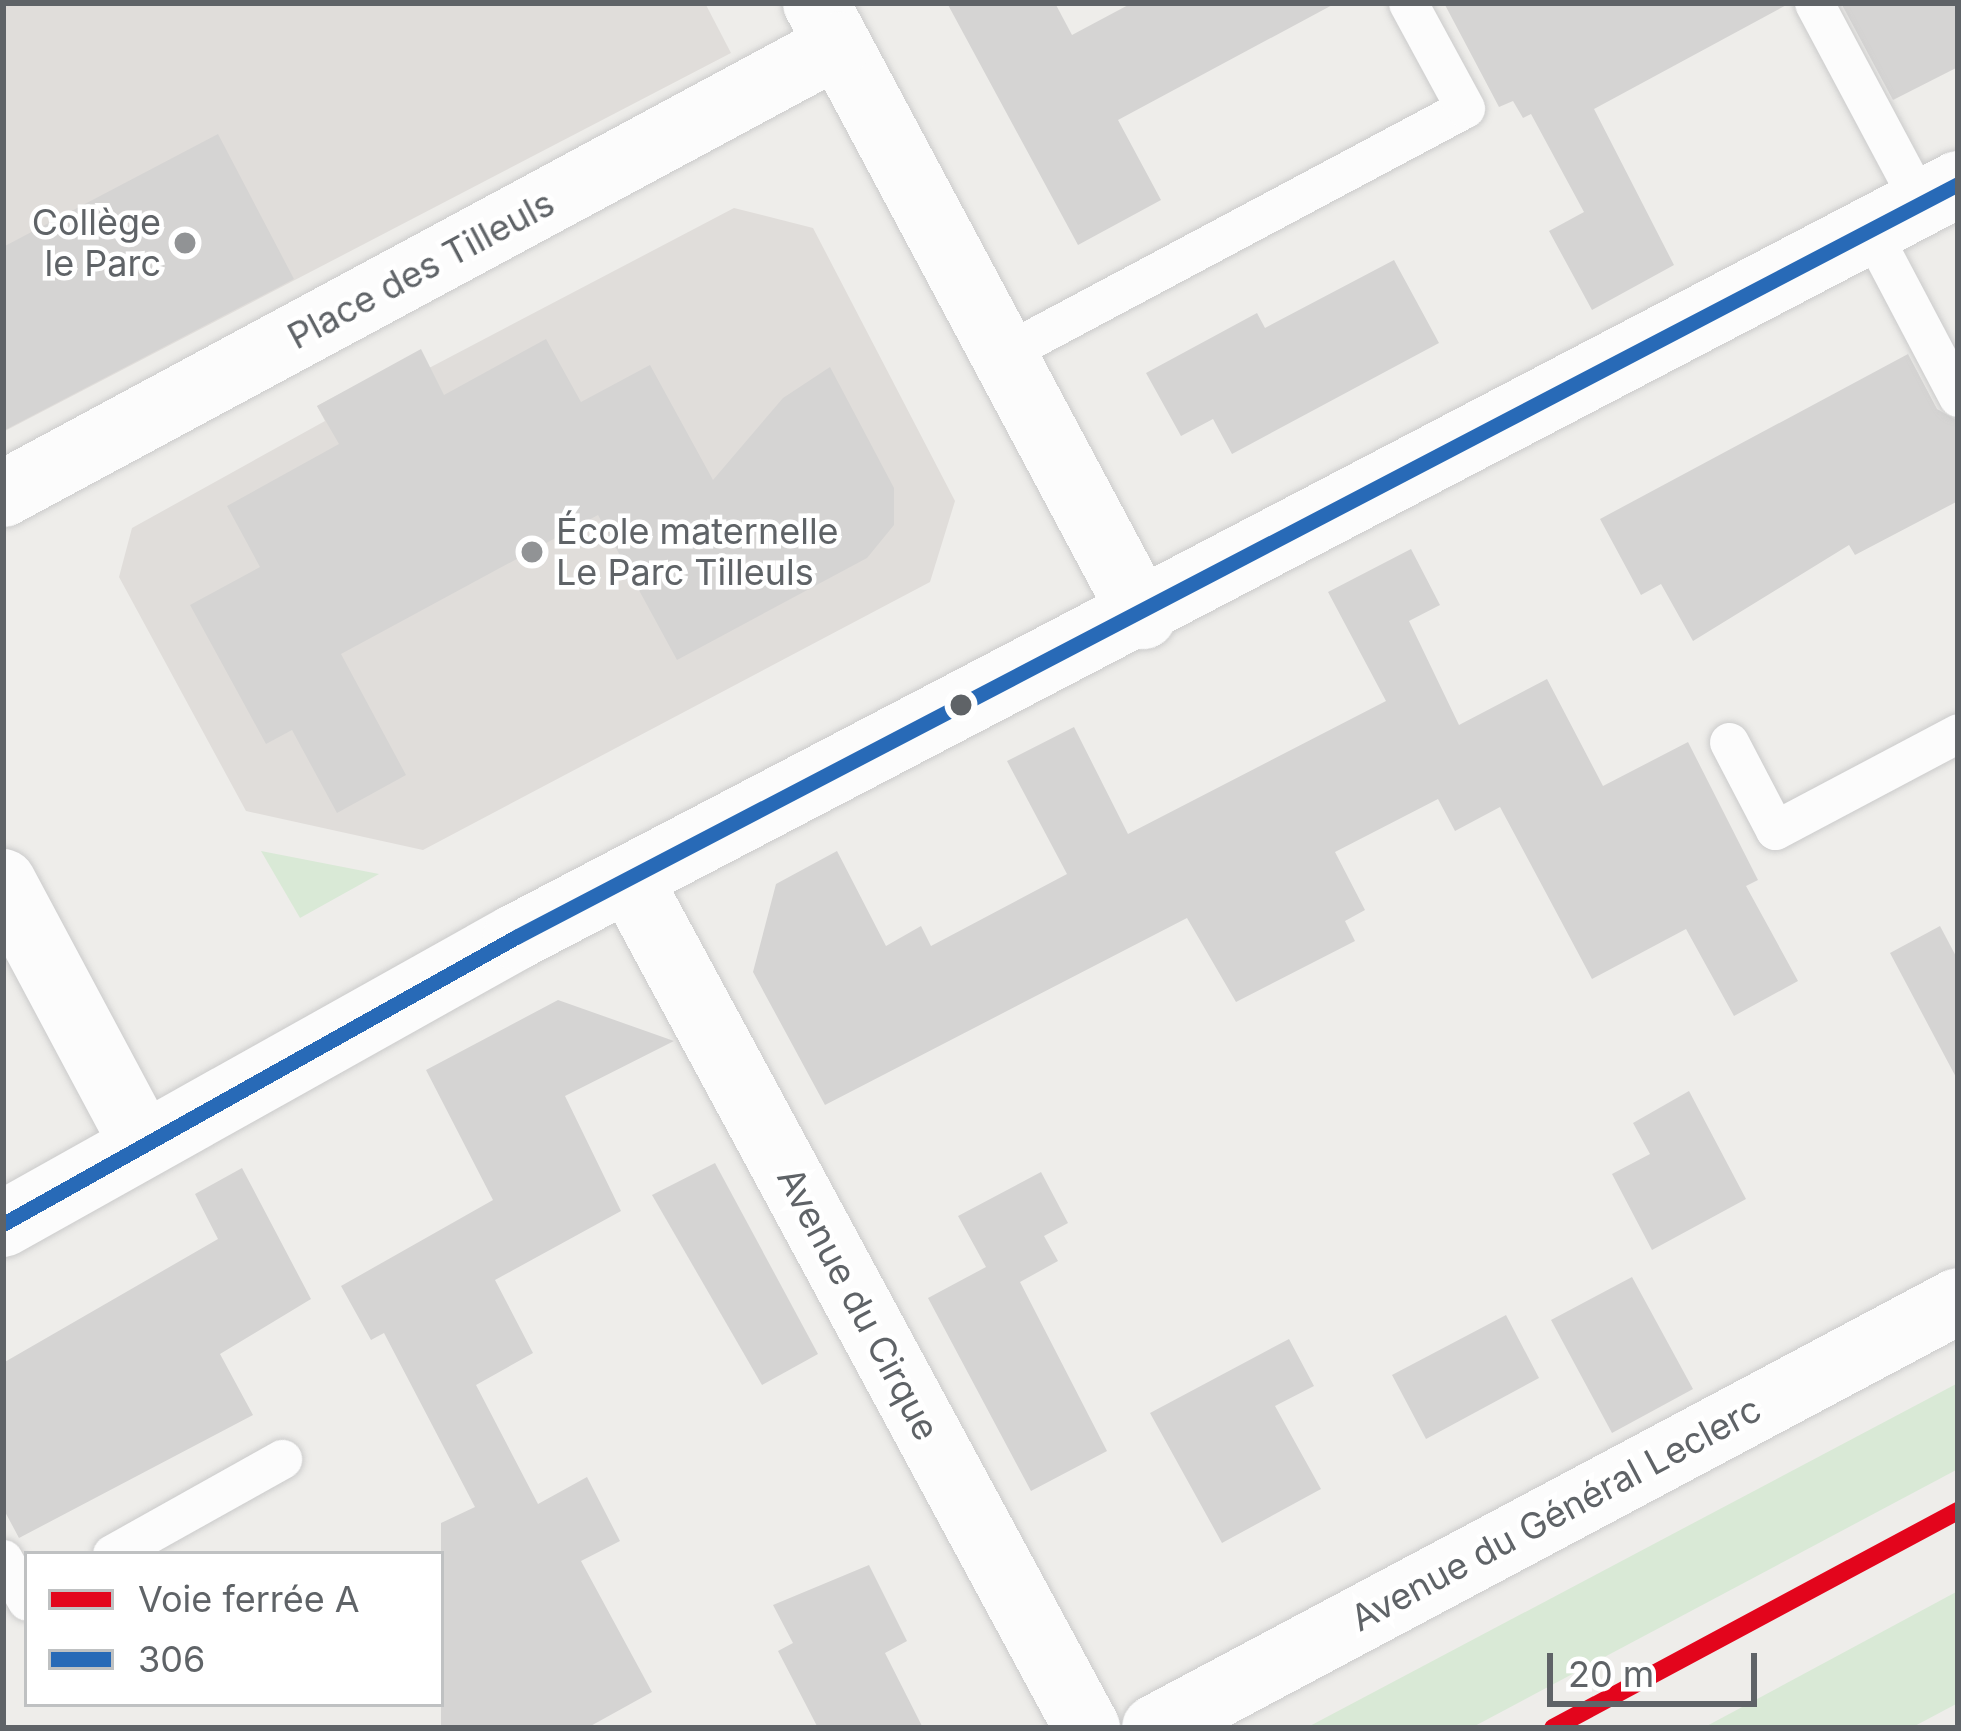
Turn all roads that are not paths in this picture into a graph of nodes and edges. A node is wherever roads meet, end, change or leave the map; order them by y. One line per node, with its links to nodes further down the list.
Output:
1 (1408, 3): 5 (lane)
2 (1814, 3): 4 (lane)
3 (827, 24): 5 (street, Place des Tilleuls); 7 (street, Place des Tilleuls)
4 (1916, 206): 6 (lane); 8 (street)
5 (1003, 354): 8 (street, Place des Tilleuls)
6 (1958, 398)
7 (3, 494)
8 (1143, 616): 11 (street)
9 (1958, 734): 10 (lane)
10 (1729, 742)
11 (629, 879): 13 (street); 20 (street, Avenue du Cirque)
12 (3, 882): 13 (street)
13 (141, 1140): 14 (street)
14 (3, 1224)
15 (1958, 1301): 21 (street, Avenue du Général Leclerc)
16 (282, 1459): 17 (lane)
17 (117, 1551)
18 (3, 1559): 19 (lane)
19 (24, 1596)
20 (1087, 1728)
21 (1155, 1728)

